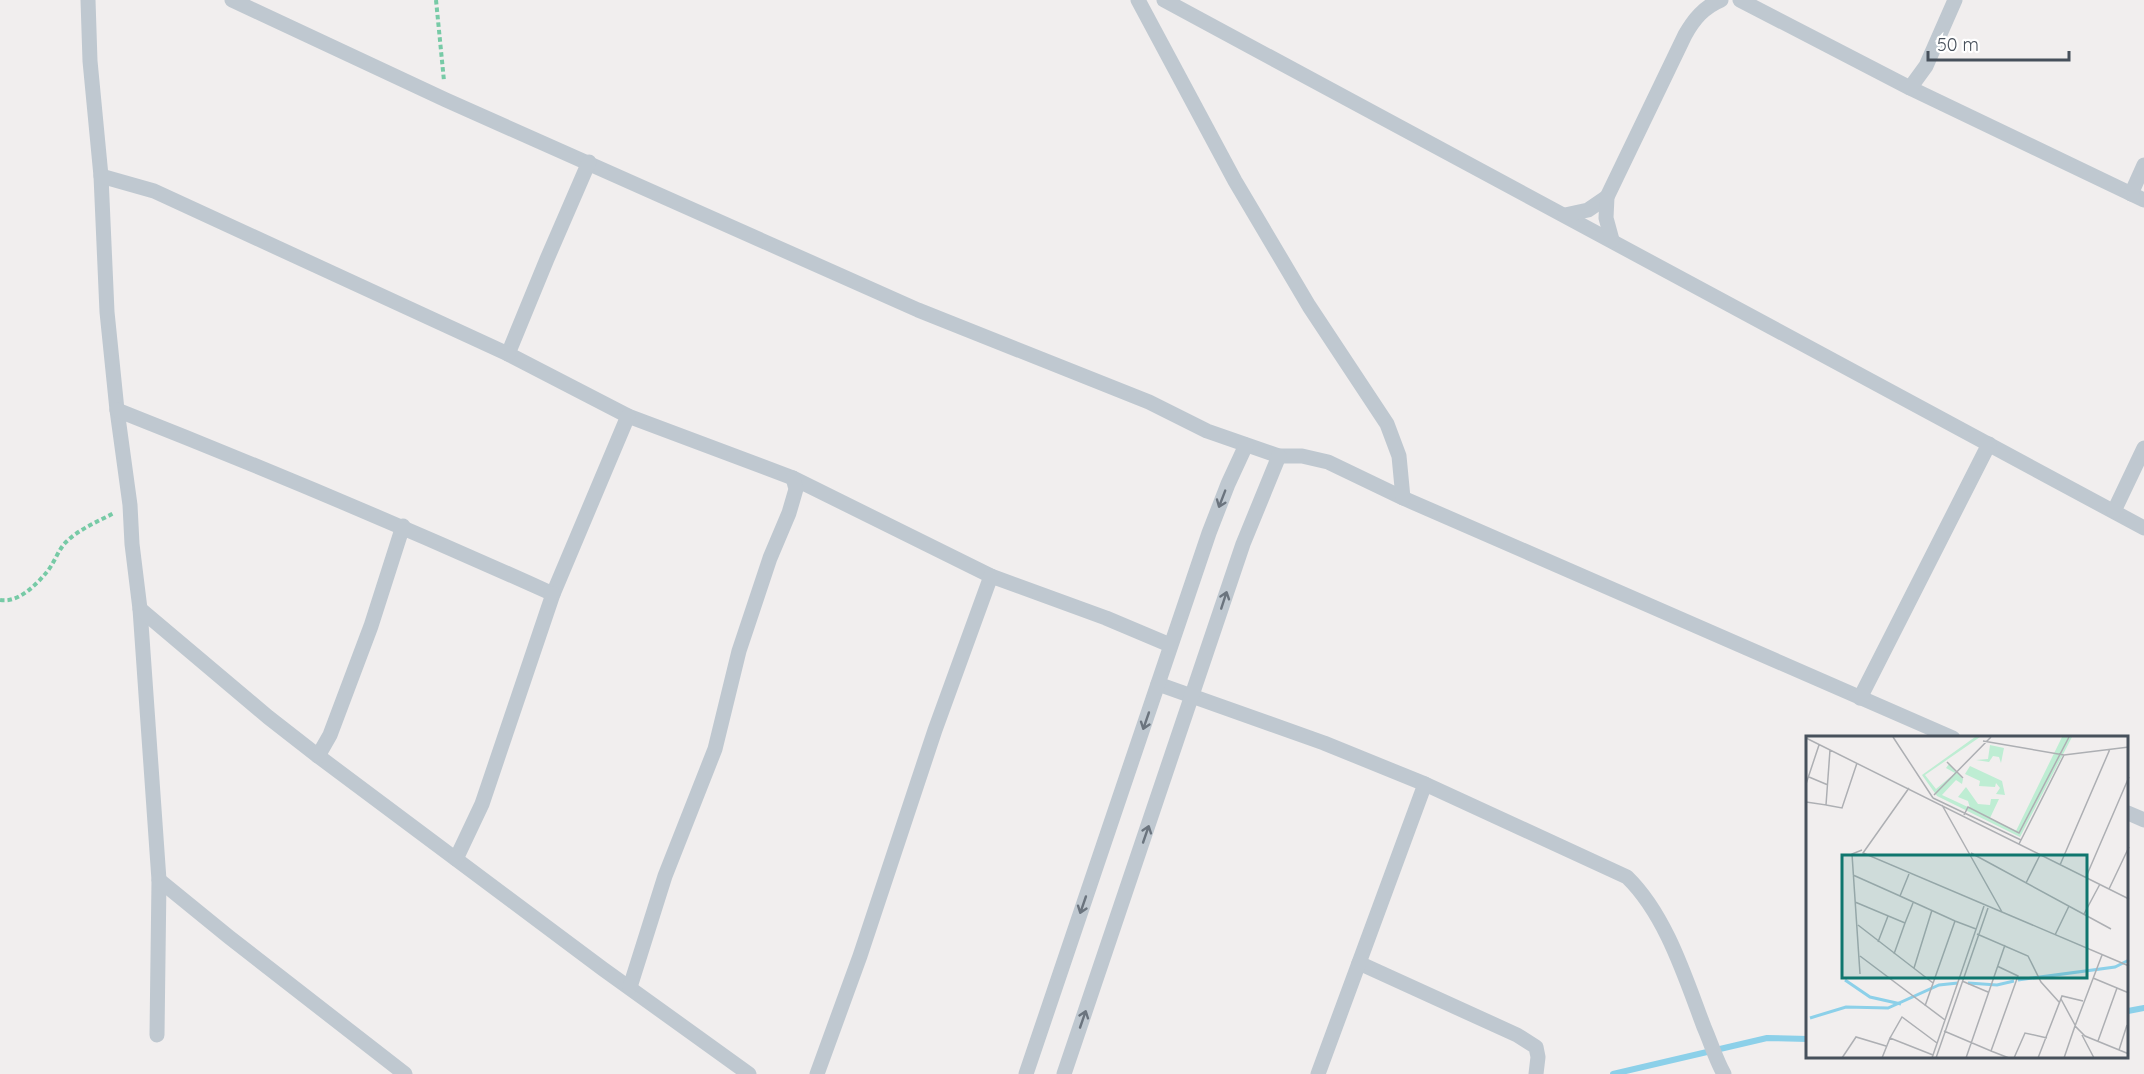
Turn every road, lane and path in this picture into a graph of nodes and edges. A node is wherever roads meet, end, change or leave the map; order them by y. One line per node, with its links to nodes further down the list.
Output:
1 (87, 0): 13 (street)
2 (232, 0): 10 (street)
3 (436, 0): 10 (path)
4 (1138, 0): 26 (street)
5 (1164, 0): 16 (street)
6 (1721, 0): 14 (street)
7 (1740, 0): 9 (street)
8 (1955, 0): 9 (street)
9 (1910, 88): 15 (street)
10 (446, 100): 11 (street)
11 (589, 162): 18 (street); 22 (street)
12 (2144, 165): 15 (street)
13 (101, 176): 18 (street); 19 (street)
14 (1607, 197): 16 (street); 17 (street)
15 (2137, 197)
16 (1565, 215): 17 (street)
17 (1612, 240): 21 (street)
18 (508, 354): 20 (street)
19 (117, 410): 27 (street); 29 (street)
20 (628, 416): 25 (street); 32 (street)
21 (1989, 444): 28 (street); 38 (street)
22 (1246, 445): 24 (street); 35 (street, one-way to 35)
23 (2144, 448): 28 (street)
24 (1279, 456): 26 (street); 37 (street, one-way to 24)
25 (793, 478): 31 (street); 47 (street)
26 (1403, 498): 38 (street)
27 (130, 505): 33 (path); 34 (street)
28 (2114, 512): 30 (street)
29 (403, 526): 32 (street); 40 (street)
30 (2144, 528)
31 (991, 576): 35 (street); 51 (street)
32 (553, 594): 44 (street)
33 (0, 600)
34 (140, 609): 40 (street); 45 (street)
35 (1170, 645): 36 (street)
36 (1158, 684): 37 (street); 52 (street, one-way to 52)
37 (1193, 696): 41 (street); 53 (street, one-way to 37)
38 (1860, 698): 39 (street)
39 (1948, 736)
40 (318, 756): 44 (street)
41 (1425, 784): 46 (street); 56 (street)
42 (2129, 814): 43 (street)
43 (2144, 820)
44 (456, 859): 47 (street)
45 (159, 880): 48 (street); 49 (street)
46 (1359, 963): 54 (street); 55 (street)
47 (630, 987): 50 (street)
48 (157, 1035)
49 (405, 1074)
50 (749, 1074)
51 (817, 1074)
52 (1026, 1074)
53 (1064, 1074)
54 (1317, 1074)
55 (1536, 1074)
56 (1724, 1074)

